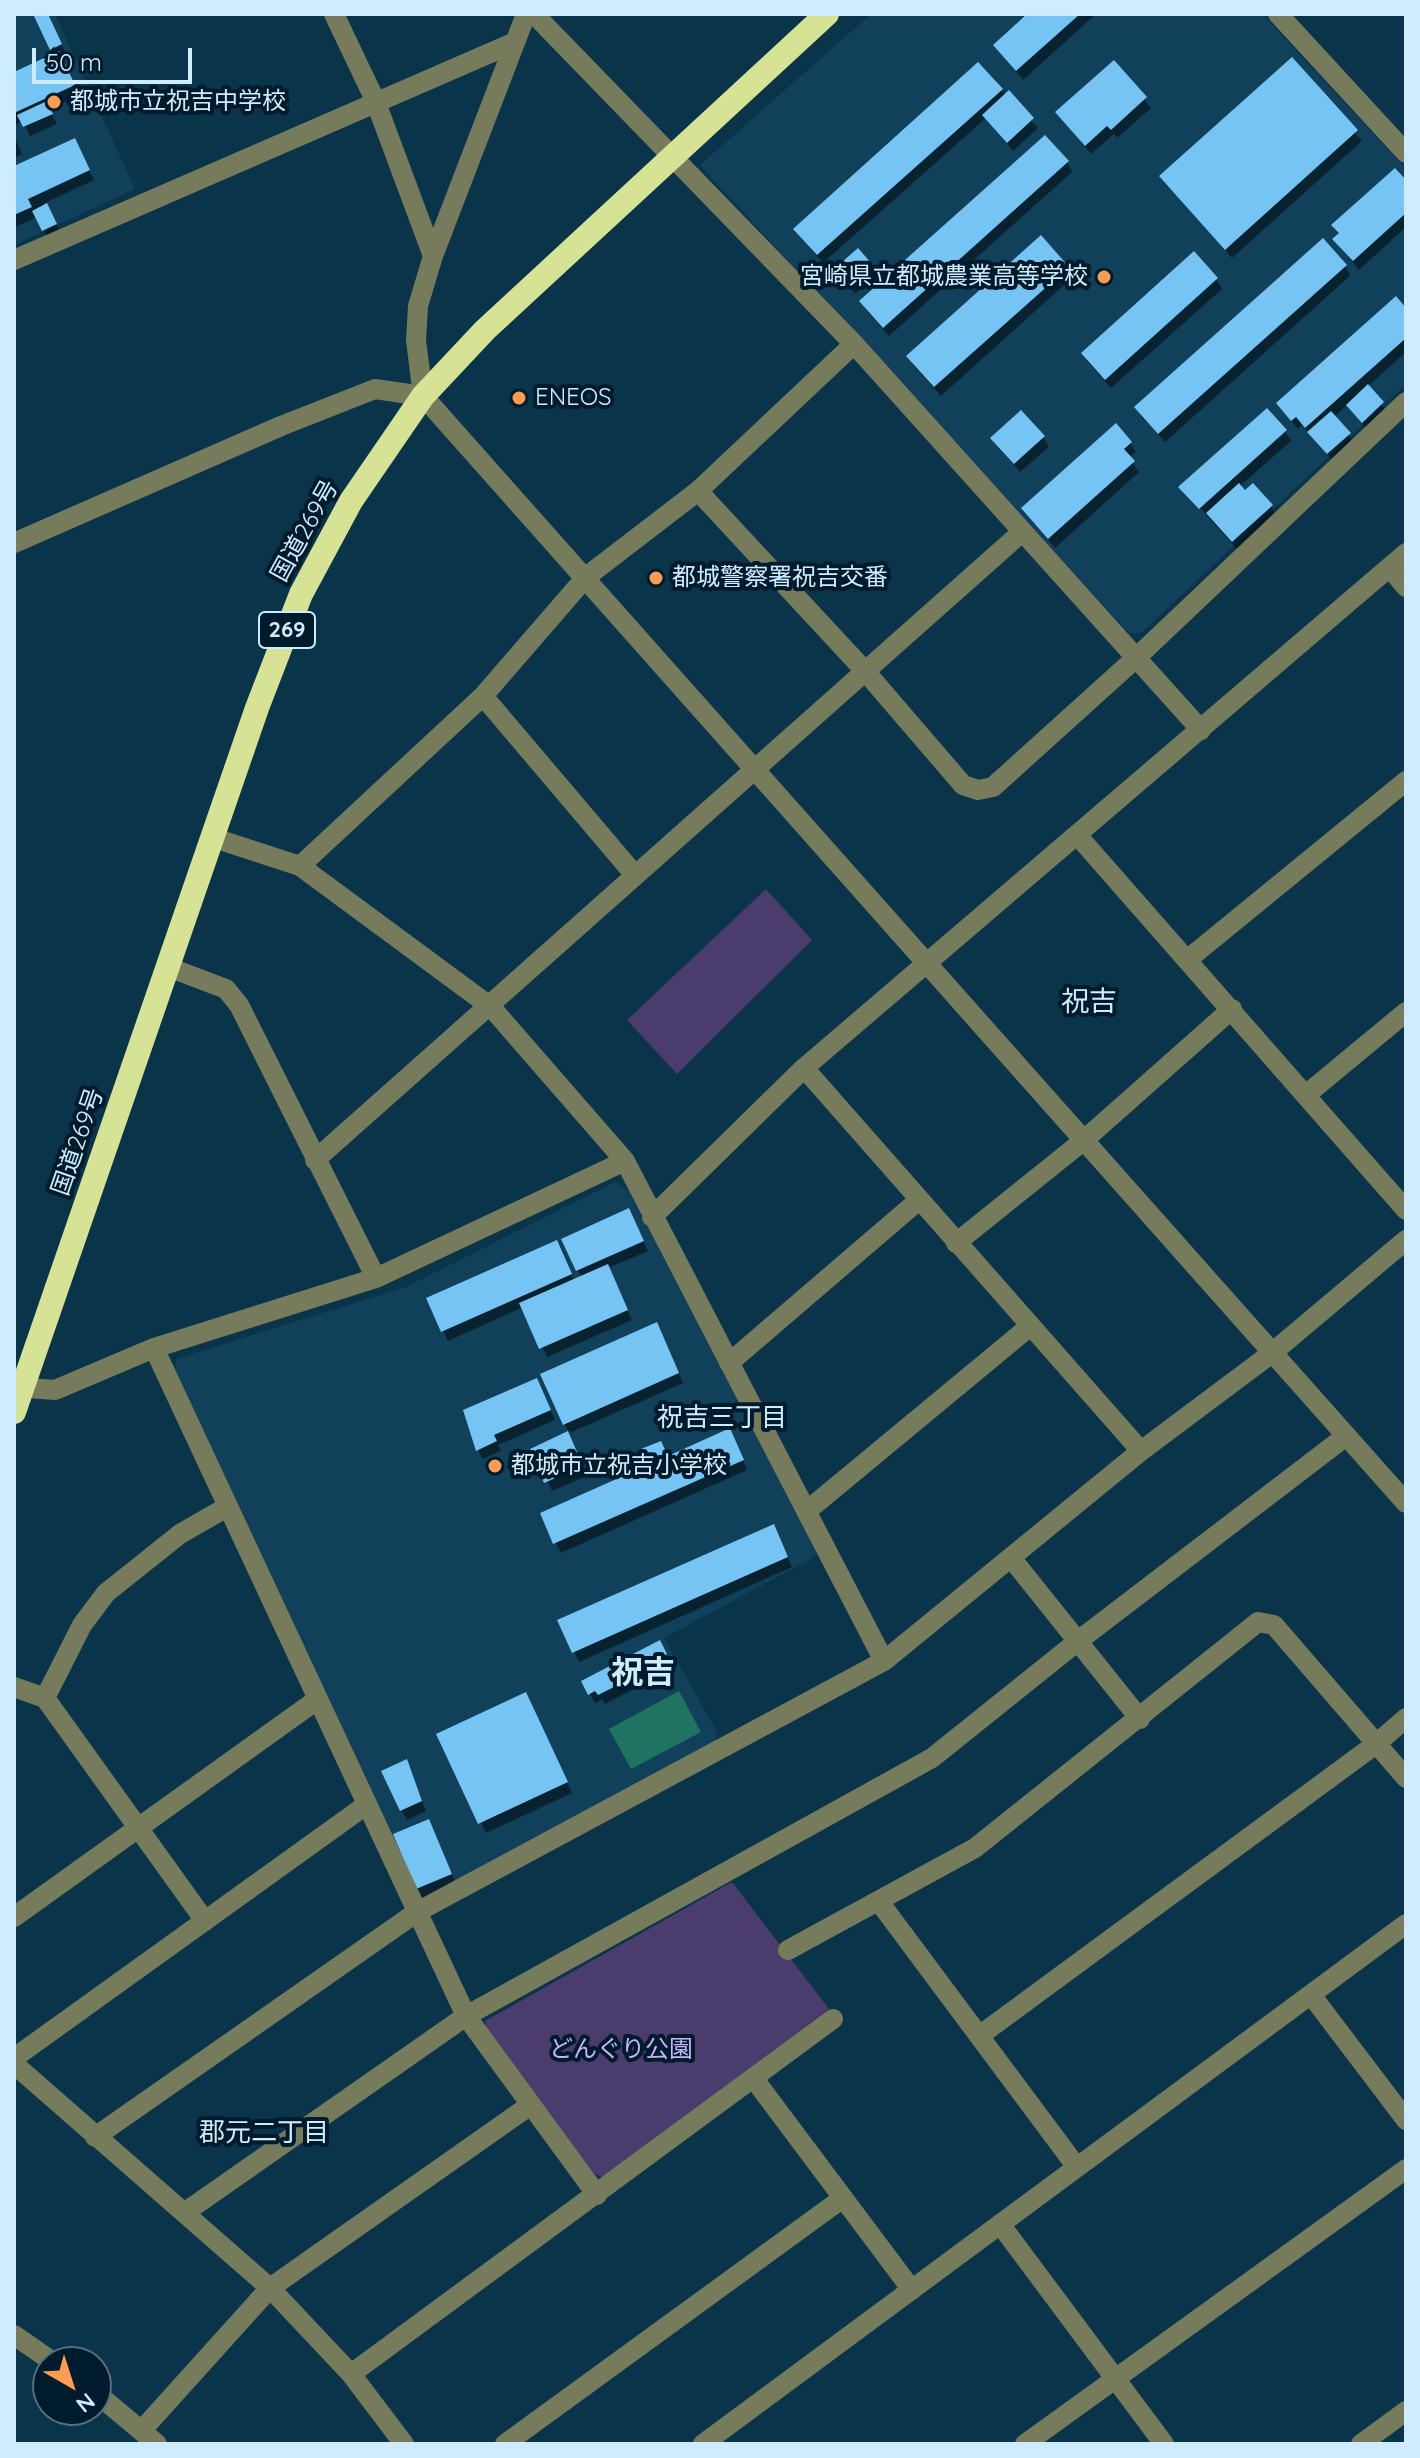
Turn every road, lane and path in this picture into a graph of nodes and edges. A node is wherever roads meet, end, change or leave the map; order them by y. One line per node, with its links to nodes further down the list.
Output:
1 (334, 14): 7 (street)
2 (526, 14): 6 (street)
3 (534, 14): 9 (street)
4 (827, 14): 9 (highway, 国道269号 / 269)
5 (1278, 14): 8 (street)
6 (513, 43): 7 (street); 10 (street)
7 (375, 100): 10 (street); 11 (street)
8 (1406, 153)
9 (675, 156): 12 (street); 13 (highway, 国道269号 / 269)
10 (433, 256): 13 (street)
11 (14, 260)
12 (854, 344): 15 (street); 16 (street)
13 (423, 396): 17 (street); 20 (street); 29 (highway, 国道269号 / 269)
14 (1402, 414): 22 (street)
15 (698, 491): 20 (street); 23 (street)
16 (1022, 532): 22 (street); 23 (street)
17 (14, 543)
18 (1406, 553): 19 (street)
19 (1390, 568): 21 (street); 25 (street)
20 (586, 577): 24 (street); 26 (street)
21 (1406, 587)
22 (1137, 657): 23 (street); 25 (street)
23 (865, 671): 26 (street)
24 (483, 696): 30 (street); 31 (street)
25 (1201, 730): 28 (street)
26 (755, 768): 31 (street); 33 (street)
27 (1406, 781): 32 (street)
28 (1078, 836): 32 (street); 33 (street)
29 (211, 837): 30 (street); 34 (highway, 国道269号 / 269)
30 (300, 866): 35 (street)
31 (634, 874): 35 (street)
32 (1187, 960): 36 (street)
33 (928, 963): 38 (street); 40 (street)
34 (168, 967): 41 (street); 53 (highway, 国道269号 / 269)
35 (491, 1007): 41 (street); 42 (street)
36 (1232, 1009): 39 (street); 40 (street)
37 (1406, 1012): 39 (street)
38 (804, 1068): 43 (street); 45 (street)
39 (1307, 1094): 44 (street)
40 (1083, 1141): 47 (street); 51 (street)
41 (315, 1160): 48 (street)
42 (625, 1161): 45 (street); 48 (street)
43 (919, 1200): 47 (street); 52 (street)
44 (1406, 1210)
45 (652, 1217): 52 (street)
46 (1406, 1240): 51 (street)
47 (956, 1243): 49 (street)
48 (376, 1278): 50 (street)
49 (1029, 1327): 56 (street); 59 (street)
50 (154, 1348): 53 (street); 58 (street)
51 (1272, 1353): 55 (street); 56 (street)
52 (729, 1363): 59 (street)
53 (19, 1386): 54 (highway, 国道269号 / 269)
54 (14, 1412)
55 (1346, 1436): 57 (street); 61 (street)
56 (1141, 1451): 60 (street)
57 (1406, 1503)
58 (227, 1507): 64 (street); 65 (street)
59 (808, 1510): 62 (street)
60 (1012, 1559): 61 (street); 62 (street)
61 (1078, 1641): 67 (street); 79 (street)
62 (884, 1661): 73 (street)
63 (14, 1687): 64 (street)
64 (45, 1698): 71 (street)
65 (318, 1699): 70 (street); 71 (street)
66 (1406, 1718): 68 (street)
67 (1140, 1719): 68 (street); 72 (street)
68 (1376, 1744): 69 (street); 81 (street)
69 (1406, 1778)
70 (366, 1805): 73 (street); 75 (street)
71 (139, 1827): 74 (street); 75 (street)
72 (880, 1903): 77 (street); 81 (street)
73 (417, 1912): 79 (street); 87 (street)
74 (14, 1917)
75 (205, 1921): 82 (street)
76 (1406, 1924): 78 (street)
77 (788, 1950)
78 (1312, 1996): 86 (street); 88 (street)
79 (466, 2016): 85 (street); 92 (street)
80 (833, 2019): 84 (street)
81 (979, 2036): 88 (street)
82 (14, 2058)
83 (14, 2064): 87 (street)
84 (754, 2079): 90 (street); 91 (street)
85 (529, 2106): 90 (street); 94 (street)
86 (1406, 2120)
87 (95, 2137): 92 (street)
88 (1076, 2166): 93 (street)
89 (1406, 2169): 99 (street)
90 (597, 2195): 98 (street)
91 (843, 2198): 95 (street); 104 (street)
92 (184, 2213): 94 (street)
93 (1000, 2224): 95 (street); 99 (street)
94 (270, 2288): 98 (street); 102 (street)
95 (912, 2290): 105 (street)
96 (14, 2335): 97 (street)
97 (32, 2347)
98 (351, 2374): 103 (street)
99 (1115, 2378): 106 (street); 107 (street)
100 (112, 2406): 102 (street)
101 (1406, 2411): 108 (street)
102 (150, 2437)
103 (404, 2444)
104 (505, 2444)
105 (703, 2444)
106 (1025, 2444)
107 (1164, 2444)
108 (1361, 2444)

